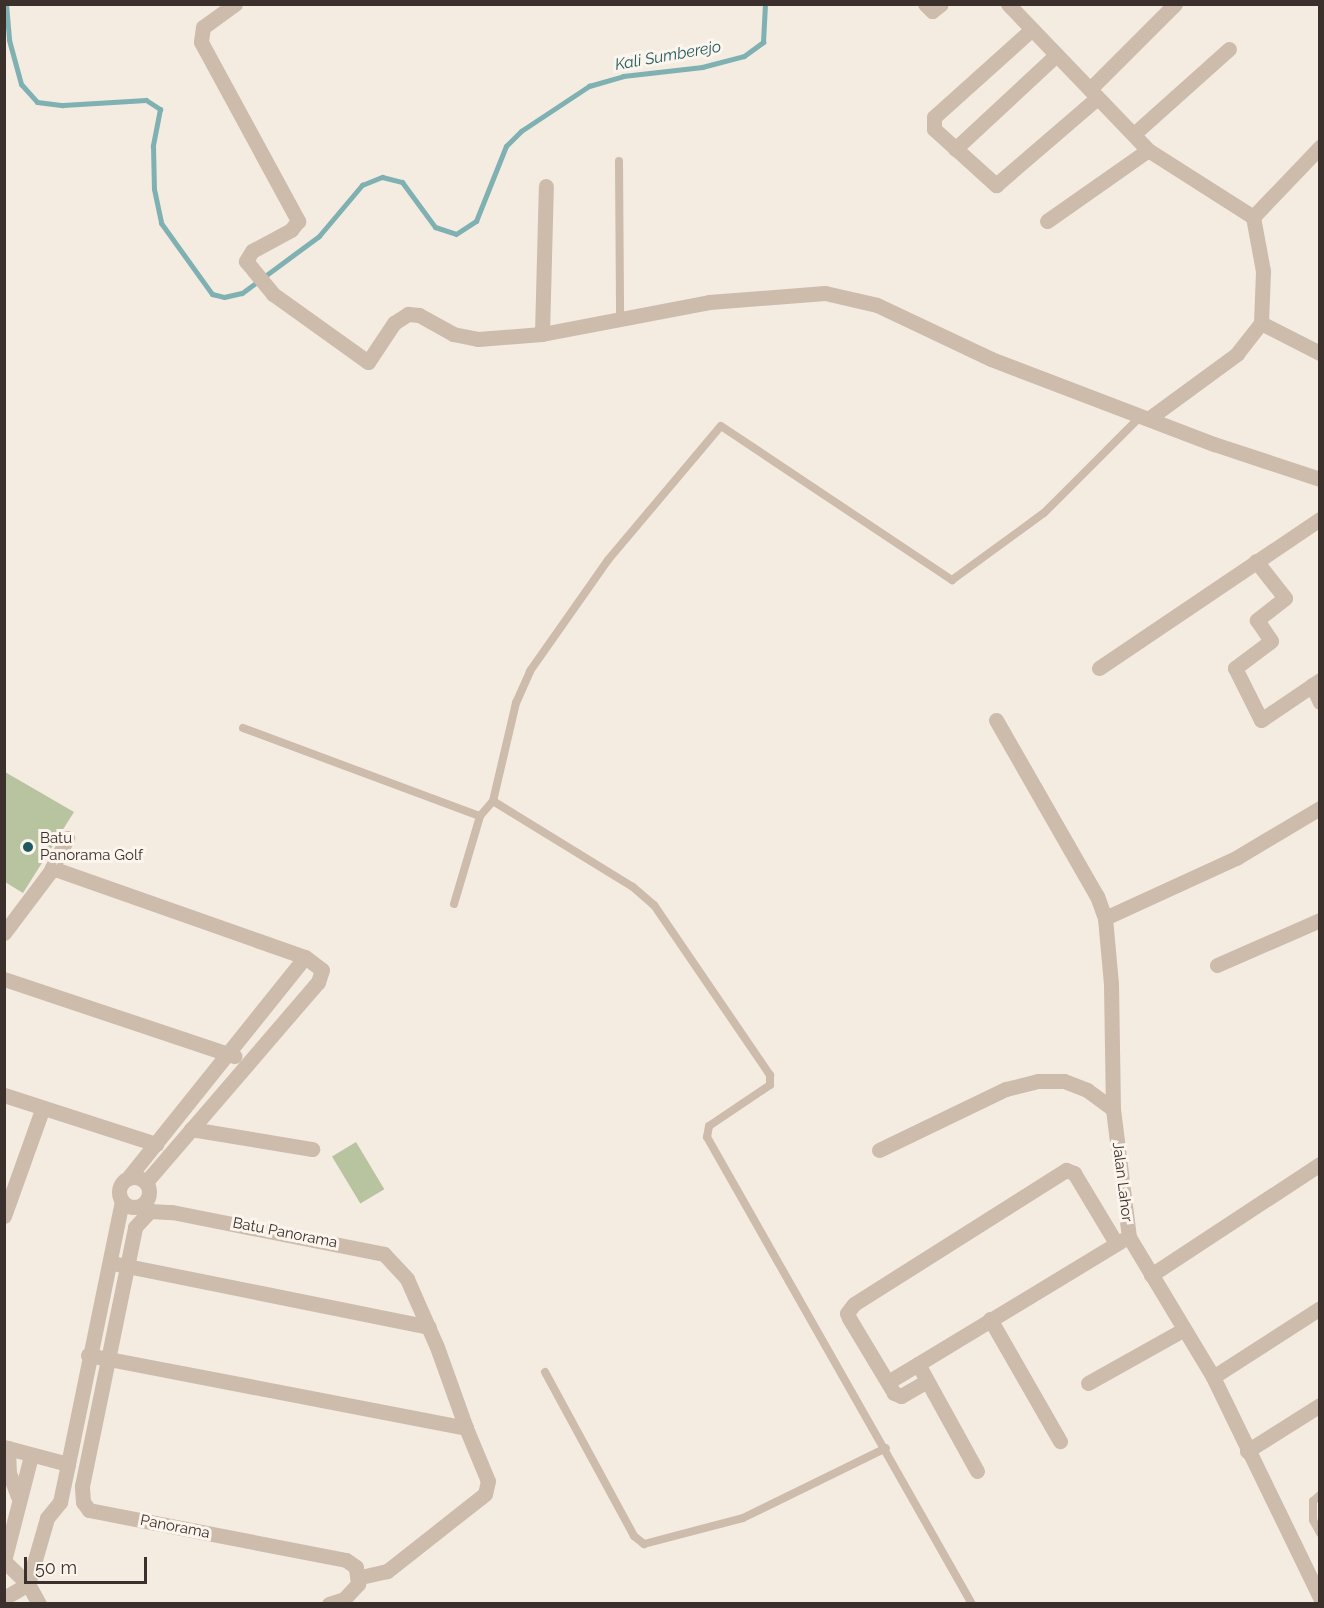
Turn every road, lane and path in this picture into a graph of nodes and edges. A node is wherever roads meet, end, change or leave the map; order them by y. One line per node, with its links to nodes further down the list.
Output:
1 (235, 4): 20 (street)
2 (925, 4): 3 (street)
3 (941, 4)
4 (1008, 4): 6 (street)
5 (1175, 4): 9 (street)
6 (1031, 30): 8 (street); 12 (street)
7 (1229, 50): 10 (street)
8 (1055, 56): 9 (street); 12 (street)
9 (1094, 93): 10 (street); 12 (street)
10 (1135, 133): 13 (street)
11 (1320, 147): 16 (street)
12 (955, 149)
13 (1148, 150): 16 (street); 17 (street)
14 (618, 161): 18 (lane)
15 (546, 186): 20 (street)
16 (1253, 217): 19 (street)
17 (1047, 221)
18 (620, 320): 20 (street); 22 (street)
19 (1261, 323): 21 (street); 22 (street)
20 (542, 334)
21 (1320, 353)
22 (1147, 416): 23 (street); 31 (lane)
23 (1320, 479)
24 (1320, 519): 25 (street)
25 (1256, 561): 26 (street); 27 (street)
26 (1100, 668)
27 (1316, 683): 28 (street)
28 (1320, 702)
29 (996, 720): 37 (street, Jalan Lahor)
30 (243, 728): 33 (lane)
31 (493, 801): 33 (lane); 78 (lane)
32 (1320, 808): 37 (street)
33 (480, 816): 36 (lane)
34 (67, 838): 35 (street)
35 (52, 868): 39 (street); 40 (street)
36 (454, 904)
37 (1105, 918): 46 (street, Jalan Lahor)
38 (1320, 920): 41 (street)
39 (4, 933)
40 (305, 957): 43 (street); 44 (street)
41 (1217, 965)
42 (4, 979): 43 (street)
43 (227, 1053): 44 (street); 49 (street)
44 (248, 1062): 48 (street)
45 (4, 1095): 47 (street)
46 (1113, 1109): 51 (street); 58 (street, Jalan Lahor)
47 (42, 1110): 49 (street); 57 (street)
48 (191, 1129): 50 (street); 54 (street)
49 (156, 1144): 53 (street)
50 (312, 1149)
51 (879, 1150)
52 (1320, 1164): 61 (street)
53 (128, 1178): 54 (street); 55 (street)
54 (146, 1182): 56 (street)
55 (122, 1202): 56 (street); 59 (street)
56 (148, 1206): 60 (street); 64 (street, Batu Panorama)
57 (5, 1214)
58 (1122, 1240): 61 (street, Jalan Lahor); 63 (street); 72 (street)
59 (108, 1263): 60 (street); 66 (street)
60 (125, 1265): 64 (street); 67 (street)
61 (1150, 1275): 65 (street, Jalan Lahor)
62 (1320, 1308): 70 (street)
63 (990, 1319): 68 (street); 76 (street)
64 (429, 1327): 75 (street, Batu Panorama)
65 (1183, 1330): 70 (street, Jalan Lahor); 73 (street)
66 (88, 1355): 67 (street); 81 (street)
67 (108, 1360): 75 (street); 86 (street)
68 (918, 1364): 71 (street); 72 (street)
69 (544, 1372): 78 (lane)
70 (1213, 1377): 79 (street, Jalan Lahor)
71 (927, 1381): 72 (street); 82 (street)
72 (888, 1382)
73 (1088, 1383)
74 (1320, 1405): 79 (street)
75 (466, 1428): 89 (street, Batu Panorama)
76 (1060, 1441)
77 (6, 1448): 80 (street); 84 (street)
78 (886, 1448): 95 (lane)
79 (1247, 1451): 92 (street, Jalan Lahor)
80 (31, 1456): 81 (street); 84 (street)
81 (68, 1464): 85 (street)
82 (977, 1471)
83 (1320, 1495): 87 (lane)
84 (18, 1496): 88 (street)
85 (60, 1502): 86 (street, Panorama); 90 (street)
86 (89, 1510): 89 (street, Panorama)
87 (1320, 1533)
88 (5, 1561): 90 (street)
89 (360, 1577): 94 (street)
90 (28, 1584): 91 (street); 93 (street)
91 (4, 1598)
92 (1320, 1598)
93 (39, 1604)
94 (329, 1604)
95 (972, 1604)

